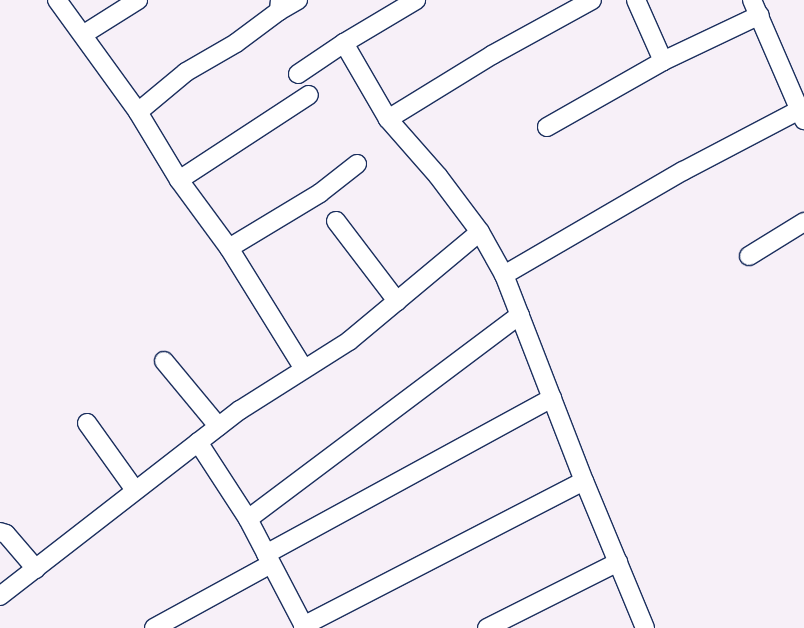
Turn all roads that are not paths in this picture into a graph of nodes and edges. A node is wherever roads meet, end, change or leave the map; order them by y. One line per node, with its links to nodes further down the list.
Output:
1 (57, 0): 9 (street)
2 (138, 0): 9 (street)
3 (298, 0): 7 (street)
4 (416, 0): 10 (street)
5 (592, 0): 16 (street)
6 (636, 0): 11 (street)
7 (279, 6): 14 (street)
8 (756, 7): 11 (street); 15 (street)
9 (84, 34): 14 (street)
10 (344, 43): 12 (street); 16 (street)
11 (663, 61): 17 (street)
12 (298, 74)
13 (309, 95): 19 (street)
14 (138, 112): 19 (street)
15 (802, 116): 25 (street)
16 (388, 119): 22 (street)
17 (547, 127)
18 (357, 164): 23 (street)
19 (179, 180): 23 (street)
20 (336, 221): 26 (street)
21 (804, 222): 24 (street)
22 (480, 232): 25 (street); 26 (street)
23 (229, 248): 29 (street)
24 (749, 256)
25 (504, 274): 27 (street)
26 (397, 301): 29 (street)
27 (520, 315): 30 (street); 36 (street)
28 (164, 361): 32 (street)
29 (304, 369): 32 (street)
30 (552, 398): 34 (street); 38 (street)
31 (87, 423): 35 (street)
32 (218, 426): 33 (street)
33 (198, 442): 35 (street); 36 (street)
34 (584, 481): 39 (street); 42 (street)
35 (136, 490): 40 (street)
36 (248, 519): 38 (street)
37 (0, 532): 40 (street)
38 (269, 559): 42 (street); 43 (street)
39 (618, 562): 44 (street); 45 (street)
40 (36, 568): 41 (street)
41 (0, 596)
42 (304, 627)
43 (154, 628)
44 (487, 628)
45 (645, 628)

